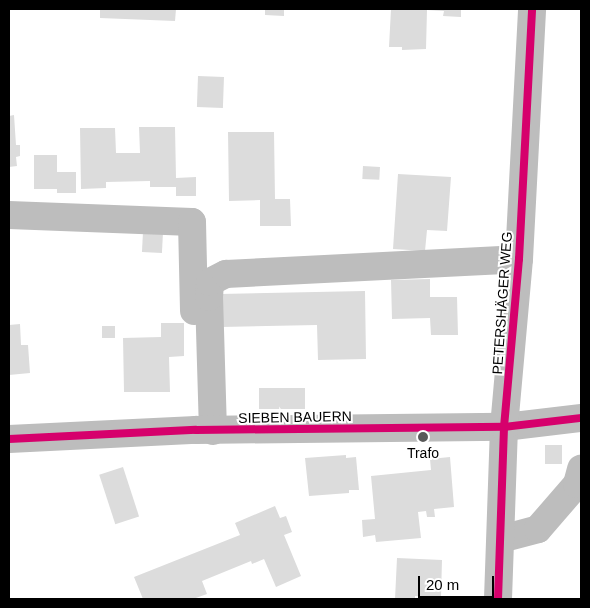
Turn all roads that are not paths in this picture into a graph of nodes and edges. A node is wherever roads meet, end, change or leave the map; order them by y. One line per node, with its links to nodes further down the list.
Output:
1 (532, 9): 3 (street, PETERSHÄGER WEG)
2 (9, 215): 6 (street)
3 (519, 259): 5 (street, PETERSHÄGER WEG); 6 (street)
4 (581, 420): 5 (street, SIEBEN BAUERN)
5 (504, 427): 6 (street, SIEBEN BAUERN); 9 (street, PETERSHÄGER WEG)
6 (205, 431): 7 (street, SIEBEN BAUERN)
7 (9, 439)
8 (581, 469): 9 (street)
9 (501, 539): 10 (street, PETERSHÄGER WEG)
10 (498, 599)

